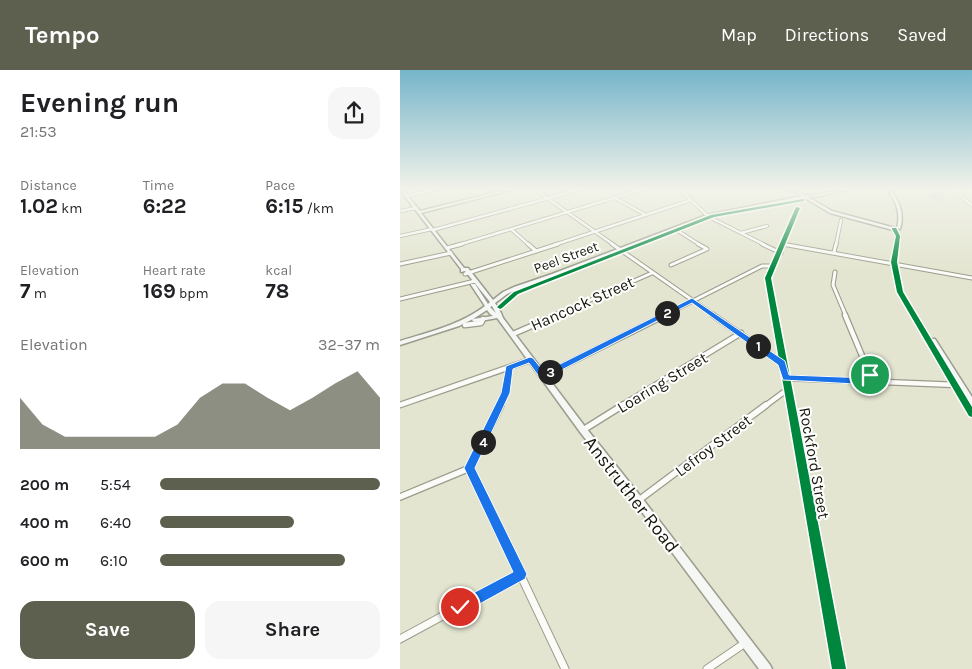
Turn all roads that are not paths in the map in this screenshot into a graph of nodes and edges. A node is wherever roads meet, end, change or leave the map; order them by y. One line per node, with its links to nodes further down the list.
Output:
1 (422, 217): 14 (main road, Anstruther Road)
2 (477, 217): 14 (street)
3 (551, 217): 15 (street)
4 (574, 217): 17 (street)
5 (636, 217): 17 (street)
6 (706, 217): 16 (main road, Peel Street)
7 (710, 217): 18 (street)
8 (794, 217): 20 (street, Rockford Street)
9 (844, 217): 13 (main road)
10 (901, 217): 13 (main road)
11 (841, 220): 24 (street)
12 (767, 226): 18 (street)
13 (895, 228): 28 (main road)
14 (432, 229): 19 (street); 21 (main road, Anstruther Road)
15 (511, 229): 21 (street); 23 (street)
16 (675, 229): 22 (main road, Peel Street); 29 (street)
17 (594, 232): 22 (street); 23 (street)
18 (741, 233): 26 (street)
19 (400, 236)
20 (782, 244): 24 (street); 26 (street, Rockford Street)
21 (447, 248): 25 (main road, Anstruther Road)
22 (620, 250): 32 (street); 35 (main road, Peel Street)
23 (536, 251): 33 (street)
24 (834, 252): 28 (street)
25 (451, 253): 27 (street); 33 (main road, Anstruther Road)
26 (781, 253): 30 (street, Rockford Street)
27 (400, 264)
28 (895, 264): 34 (street); 54 (main road)
29 (671, 265)
30 (774, 266): 39 (street); 49 (street, Rockford Street)
31 (835, 272): 53 (street)
32 (652, 273): 39 (street); 46 (street, Hancock Street)
33 (469, 276): 36 (main road, Anstruther Road); 38 (street); 40 (main road, Anstruther Road)
34 (972, 278)
35 (524, 286): 37 (main road, Peel Street); 40 (main road, Peel Street)
36 (485, 293): 37 (main road); 40 (main road, Anstruther Road)
37 (505, 294): 40 (main road, Peel Street)
38 (400, 299)
39 (692, 300): 45 (street); 51 (street)
40 (491, 306): 41 (main road, Anstruther Road); 43 (main road); 47 (main road)
41 (498, 317): 43 (main road); 46 (main road, Anstruther Road)
42 (483, 319): 44 (street)
43 (475, 320): 44 (main road)
44 (465, 325): 47 (main road)
45 (742, 333): 49 (street); 59 (street, Loaring Street)
46 (513, 334): 48 (main road, Anstruther Road)
47 (400, 344)
48 (529, 358): 50 (street); 51 (main road, Anstruther Road)
49 (782, 363): 52 (street, Rockford Street)
50 (508, 368): 57 (street); 60 (street)
51 (543, 376): 59 (main road, Anstruther Road)
52 (786, 378): 53 (street); 55 (street, Rockford Street)
53 (873, 382): 54 (street)
54 (958, 385): 56 (main road); 58 (main road)
55 (788, 389): 62 (street, Lefroy Street); 69 (street, Rockford Street)
56 (972, 403)
57 (400, 405)
58 (972, 414)
59 (583, 430): 62 (main road, Anstruther Road)
60 (470, 468): 61 (street); 63 (street)
61 (400, 497)
62 (639, 501): 65 (main road, Anstruther Road)
63 (520, 574): 64 (street); 66 (street)
64 (400, 639)
65 (745, 643): 67 (street); 68 (main road, Anstruther Road)
66 (565, 669)
67 (707, 669)
68 (766, 669)
69 (839, 669)

